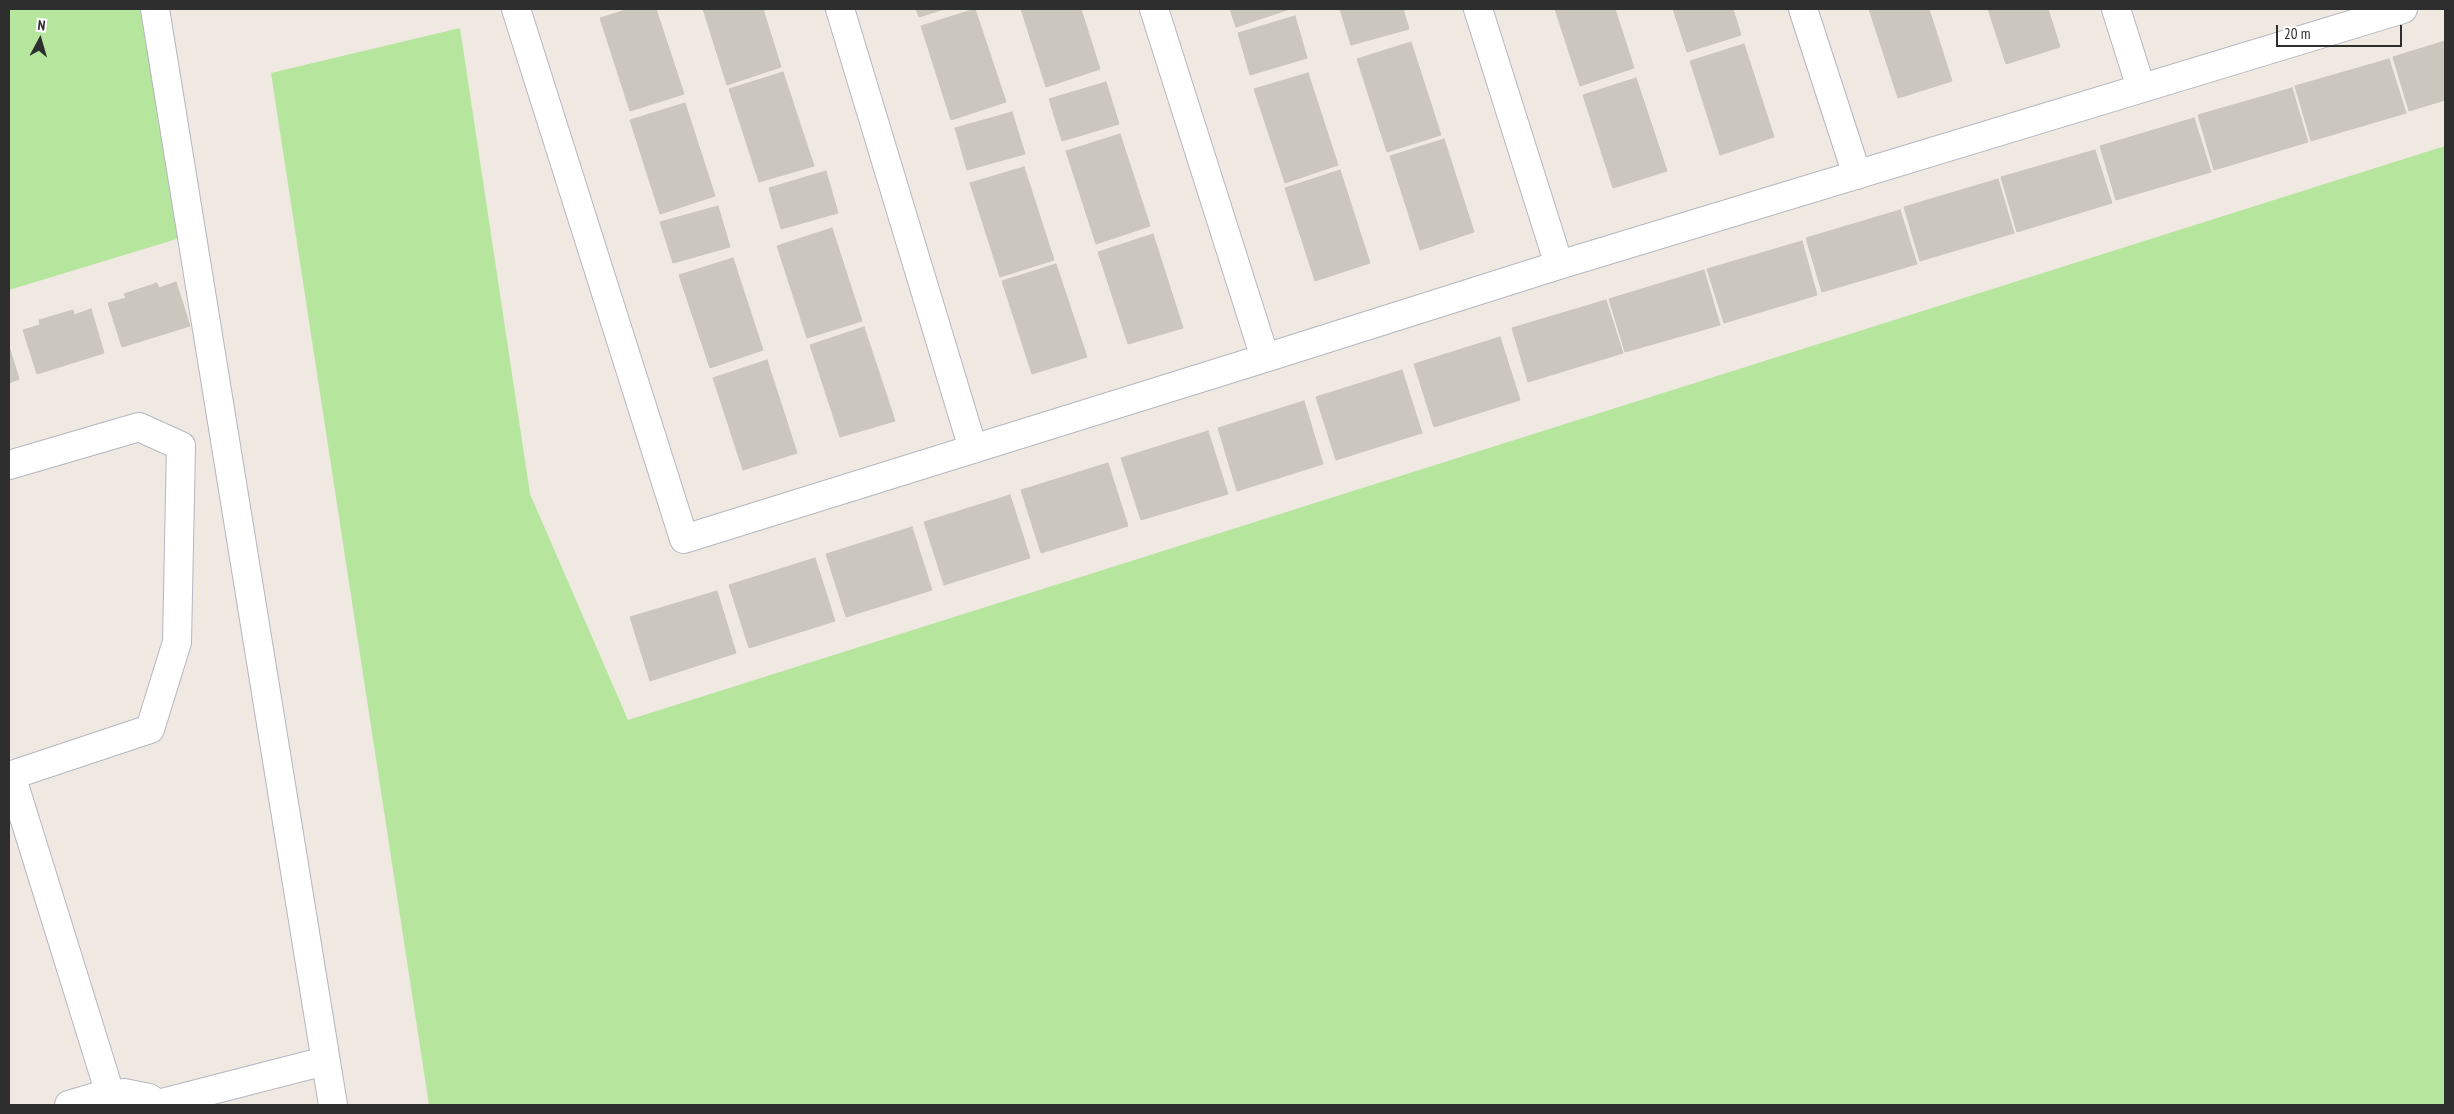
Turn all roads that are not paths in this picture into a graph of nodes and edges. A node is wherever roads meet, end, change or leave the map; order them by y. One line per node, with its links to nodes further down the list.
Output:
1 (154, 9): 16 (street)
2 (516, 9): 13 (street)
3 (840, 9): 13 (street)
4 (1154, 9): 12 (street)
5 (1478, 9): 11 (street)
6 (1803, 9): 10 (street)
7 (2116, 9): 9 (street)
8 (2403, 9): 9 (street)
9 (2141, 88): 10 (street)
10 (1857, 175): 11 (street)
11 (1559, 265): 12 (street)
12 (1265, 358): 13 (street)
13 (973, 449)
14 (9, 465): 15 (street)
15 (10, 775): 17 (street)
16 (325, 1061): 19 (street); 20 (street)
17 (104, 1101): 18 (street); 19 (street)
18 (69, 1105)
19 (159, 1105)
20 (333, 1105)

